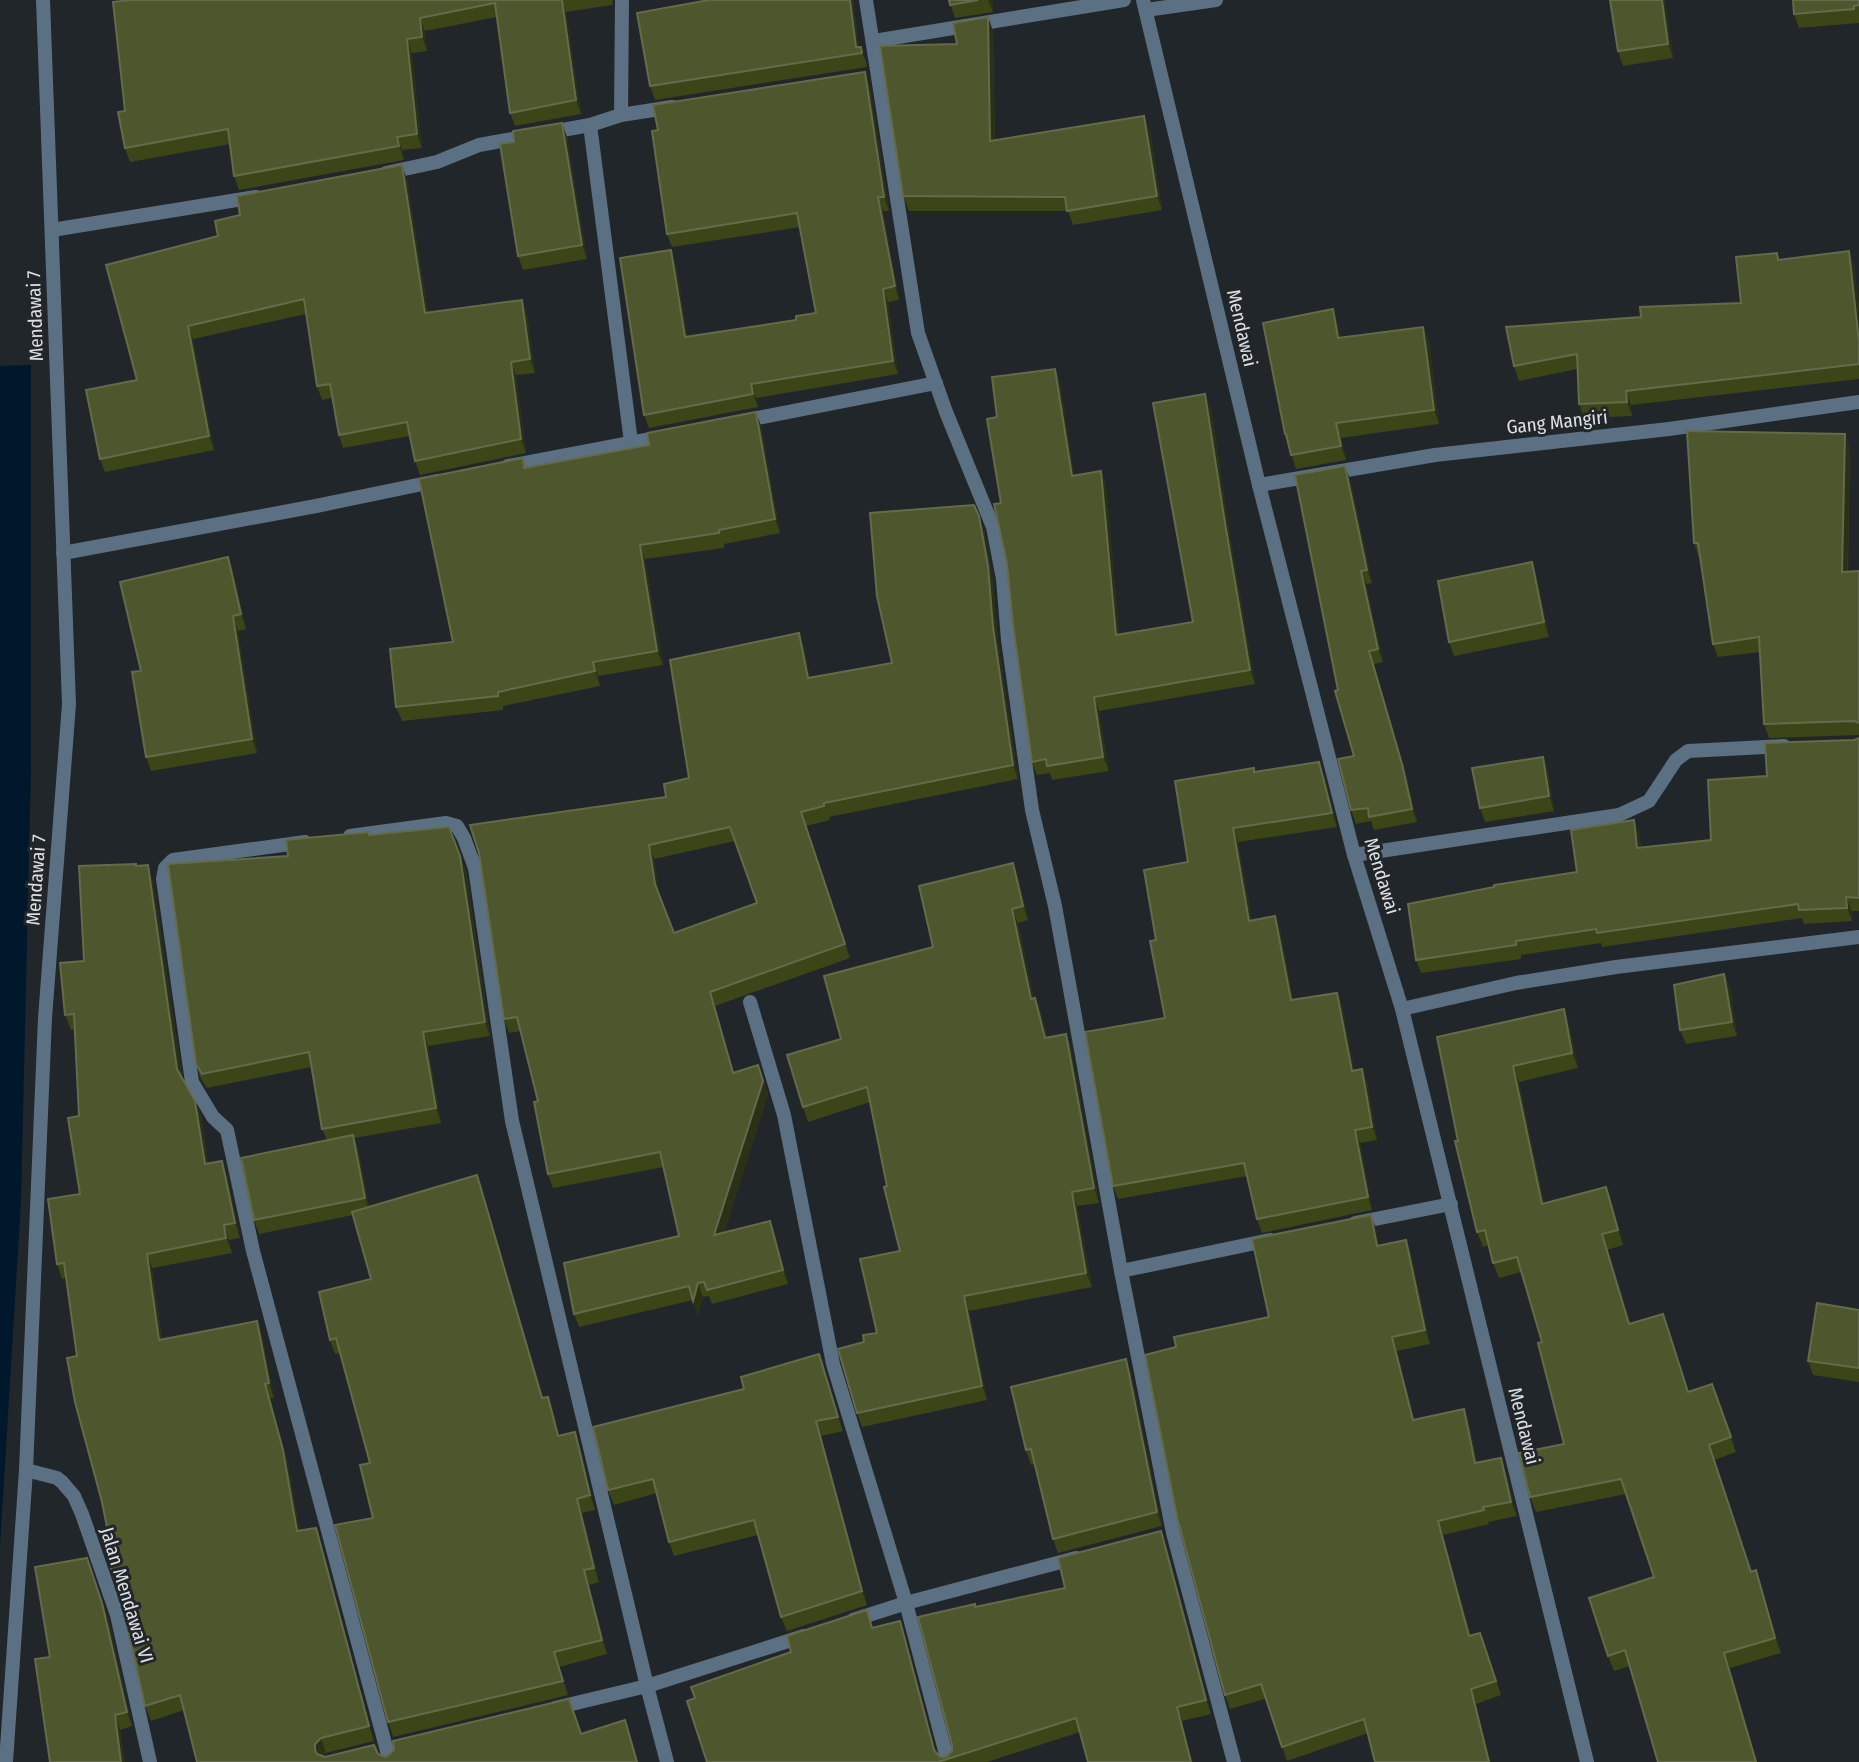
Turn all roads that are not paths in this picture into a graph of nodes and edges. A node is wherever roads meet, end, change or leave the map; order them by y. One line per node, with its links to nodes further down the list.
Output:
1 (43, 0): 13 (street, Mendawai 7)
2 (622, 0): 9 (street)
3 (866, 0): 7 (street)
4 (1124, 0): 7 (street)
5 (1216, 0): 6 (street)
6 (1145, 5): 21 (street, Mendawai)
7 (874, 41): 14 (street)
8 (688, 105): 9 (street)
9 (621, 116): 10 (street)
10 (590, 125): 11 (street); 18 (street)
11 (365, 177)
12 (274, 193): 13 (street)
13 (52, 230): 22 (street, Mendawai 7)
14 (936, 383): 16 (street); 31 (street)
15 (1859, 402): 21 (street, Gang Mangiri)
16 (724, 424)
17 (684, 432): 18 (street)
18 (631, 443): 19 (street)
19 (491, 470)
20 (450, 478): 22 (street)
21 (1259, 485): 24 (street, Mendawai)
22 (63, 553): 32 (street, Mendawai 7)
23 (1793, 746): 24 (street)
24 (1354, 855): 27 (street, Mendawai)
25 (1859, 937): 27 (street)
26 (750, 1002): 34 (street)
27 (1402, 1009): 28 (street, Mendawai)
28 (1451, 1204): 29 (street); 45 (street, Mendawai)
29 (1345, 1225)
30 (1279, 1239): 31 (street)
31 (1121, 1271): 44 (street)
32 (26, 1470): 40 (street, Mendawai 7); 41 (street, Jalan Mendawai VI)
33 (1093, 1554): 34 (street)
34 (906, 1603): 35 (street); 43 (street)
35 (841, 1624)
36 (815, 1632): 37 (street)
37 (647, 1686): 38 (street); 39 (street); 42 (street)
38 (542, 1711)
39 (387, 1751)
40 (6, 1762)
41 (150, 1762)
42 (667, 1762)
43 (948, 1762)
44 (1234, 1762)
45 (1587, 1762)

